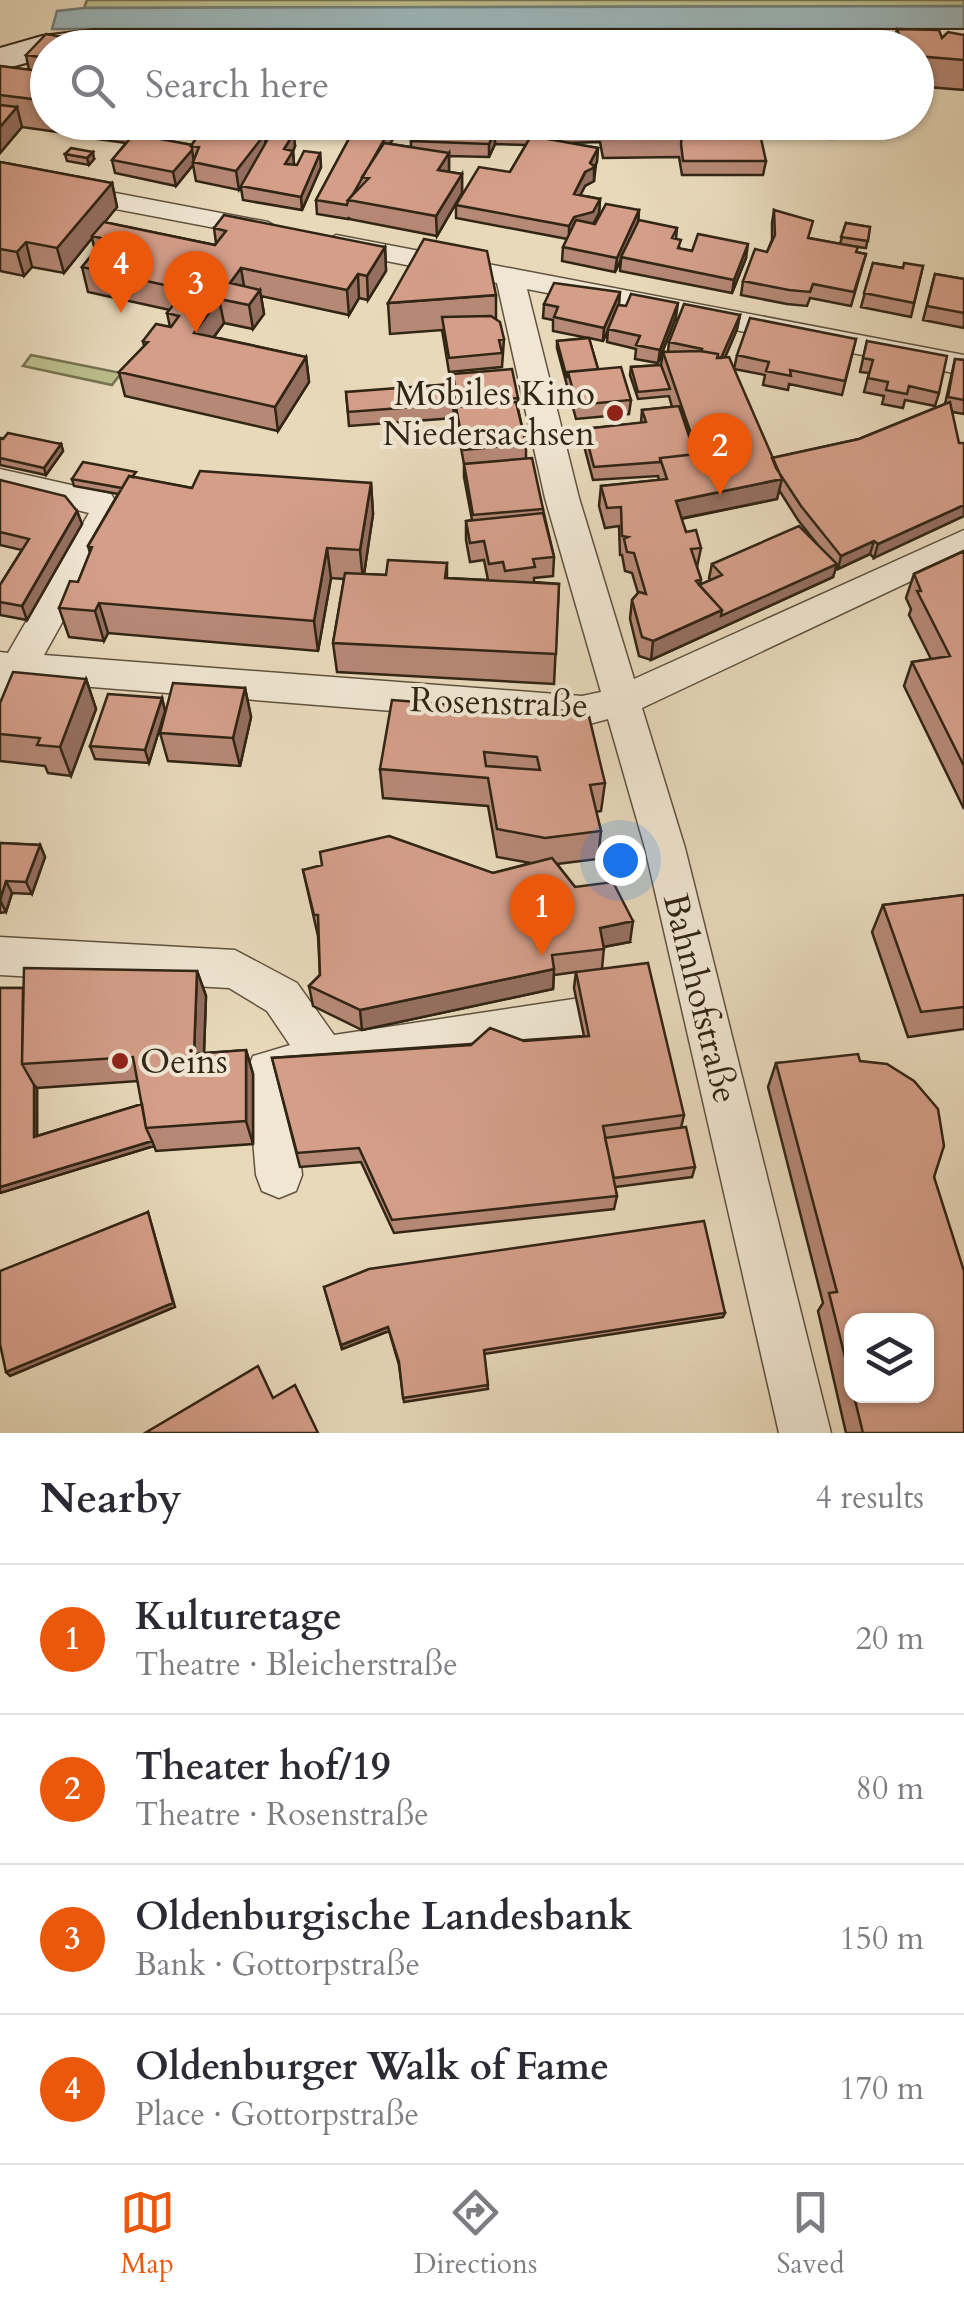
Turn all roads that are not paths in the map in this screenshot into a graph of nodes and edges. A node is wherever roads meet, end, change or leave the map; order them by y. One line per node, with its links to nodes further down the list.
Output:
1 (934, 41): 2 (street)
2 (964, 41)
3 (30, 49): 4 (street)
4 (0, 59)
5 (0, 178): 6 (street)
6 (510, 277): 7 (street); 11 (street, Bahnhofstraße)
7 (964, 364)
8 (0, 480): 10 (street)
9 (964, 542): 11 (street, Rosenstraße)
10 (5, 678): 11 (street, Rosenstraße)
11 (619, 702): 16 (street, Bahnhofstraße)
12 (0, 956): 14 (street)
13 (580, 1018): 14 (street)
14 (324, 1057): 15 (street)
15 (279, 1176)
16 (805, 1433)

